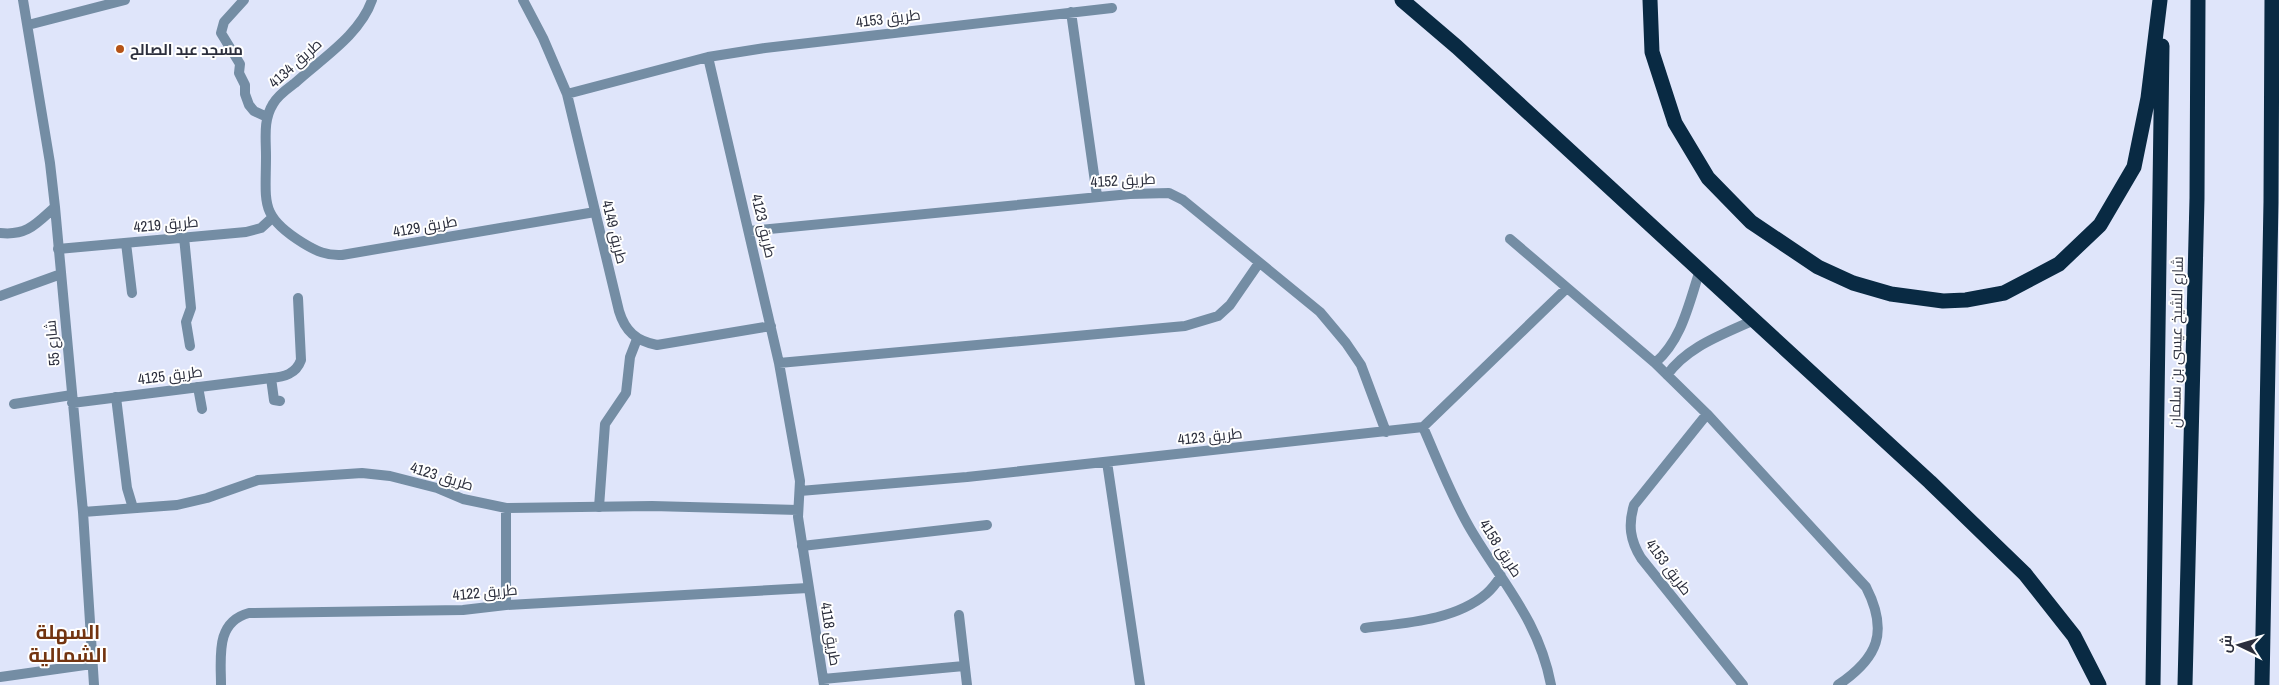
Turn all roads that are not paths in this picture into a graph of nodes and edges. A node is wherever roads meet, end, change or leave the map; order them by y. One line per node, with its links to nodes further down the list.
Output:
1 (23, 0): 13 (street, شارع 55)
2 (125, 0): 13 (street)
3 (244, 0): 16 (street)
4 (372, 0): 16 (street, طريق 4134)
5 (524, 0): 15 (street, طريق 4149)
6 (1402, 0): 28 (highway)
7 (1650, 0): 8 (highway)
8 (2161, 0): 79 (highway)
9 (2198, 0): 80 (highway, شارع الشيخ عيسى بن سلمان)
10 (2272, 0): 81 (highway)
11 (1112, 8): 12 (street, طريق 4153)
12 (1071, 12): 14 (street, طريق 4153); 17 (street)
13 (28, 25): 18 (street, شارع 55)
14 (708, 57): 15 (street, طريق 4153); 21 (street, طريق 4123)
15 (567, 94): 19 (street, طريق 4149)
16 (267, 117): 20 (street)
17 (1097, 196): 21 (street, طريق 4152); 27 (street, طريق 4152)
18 (55, 207): 22 (street); 26 (street, شارع 55)
19 (595, 212): 20 (street, طريق 4129); 36 (street, طريق 4149)
20 (272, 218): 23 (street, طريق 4219)
21 (750, 231): 35 (street, طريق 4123)
22 (0, 233)
23 (184, 238): 25 (street, طريق 4219); 37 (street)
24 (1510, 240): 30 (street)
25 (126, 243): 26 (street, طريق 4219); 31 (street)
26 (58, 249): 29 (street, شارع 55)
27 (1259, 263): 38 (street); 50 (street, طريق 4152)
28 (1700, 270): 34 (highway); 39 (street)
29 (61, 274): 32 (street); 44 (street, شارع 55)
30 (1568, 288): 39 (street); 49 (street)
31 (132, 293)
32 (0, 296)
33 (298, 298): 41 (street, طريق 4125)
34 (1754, 320): 40 (street); 78 (highway)
35 (771, 326): 36 (street); 38 (street, طريق 4123)
36 (637, 339): 53 (street)
37 (190, 346)
38 (779, 363): 52 (street, طريق 4123)
39 (1654, 363): 40 (street)
40 (1667, 376): 48 (street)
41 (271, 378): 42 (street, طريق 4125); 45 (street)
42 (198, 386): 43 (street, طريق 4125); 47 (street)
43 (116, 397): 44 (street, طريق 4125); 54 (street)
44 (72, 399): 46 (street, طريق 4125); 57 (street, شارع 55)
45 (280, 401)
46 (14, 404)
47 (202, 409)
48 (1707, 414): 76 (street, طريق 4153); 77 (street)
49 (1423, 426): 50 (street, طريق 4123); 60 (street, طريق 4158)
50 (1386, 432): 51 (street, طريق 4123)
51 (1107, 462): 52 (street, طريق 4123); 74 (street)
52 (800, 491): 56 (street, طريق 4123)
53 (599, 507): 55 (street, طريق 4123); 56 (street, طريق 4123)
54 (133, 508): 55 (street, طريق 4123); 57 (street, طريق 4123)
55 (506, 508): 62 (street)
56 (798, 510): 59 (street, طريق 4123)
57 (83, 512): 65 (street, شارع 55)
58 (987, 525): 59 (street)
59 (802, 546): 61 (street, طريق 4123)
60 (1502, 576): 64 (street); 75 (street, طريق 4158)
61 (808, 588): 62 (street, طريق 4122); 69 (street, طريق 4118)
62 (506, 605): 72 (street, طريق 4122)
63 (959, 615): 66 (street)
64 (1365, 628)
65 (92, 664): 68 (street); 71 (street, شارع 55)
66 (964, 666): 69 (street); 73 (street)
67 (0, 674): 68 (street)
68 (0, 677): 70 (street)
69 (823, 682)
70 (2, 685)
71 (94, 685)
72 (221, 685)
73 (967, 685)
74 (1140, 685)
75 (1551, 685)
76 (1743, 685)
77 (1838, 685)
78 (2099, 685)
79 (2153, 685)
80 (2185, 685)
81 (2262, 685)

